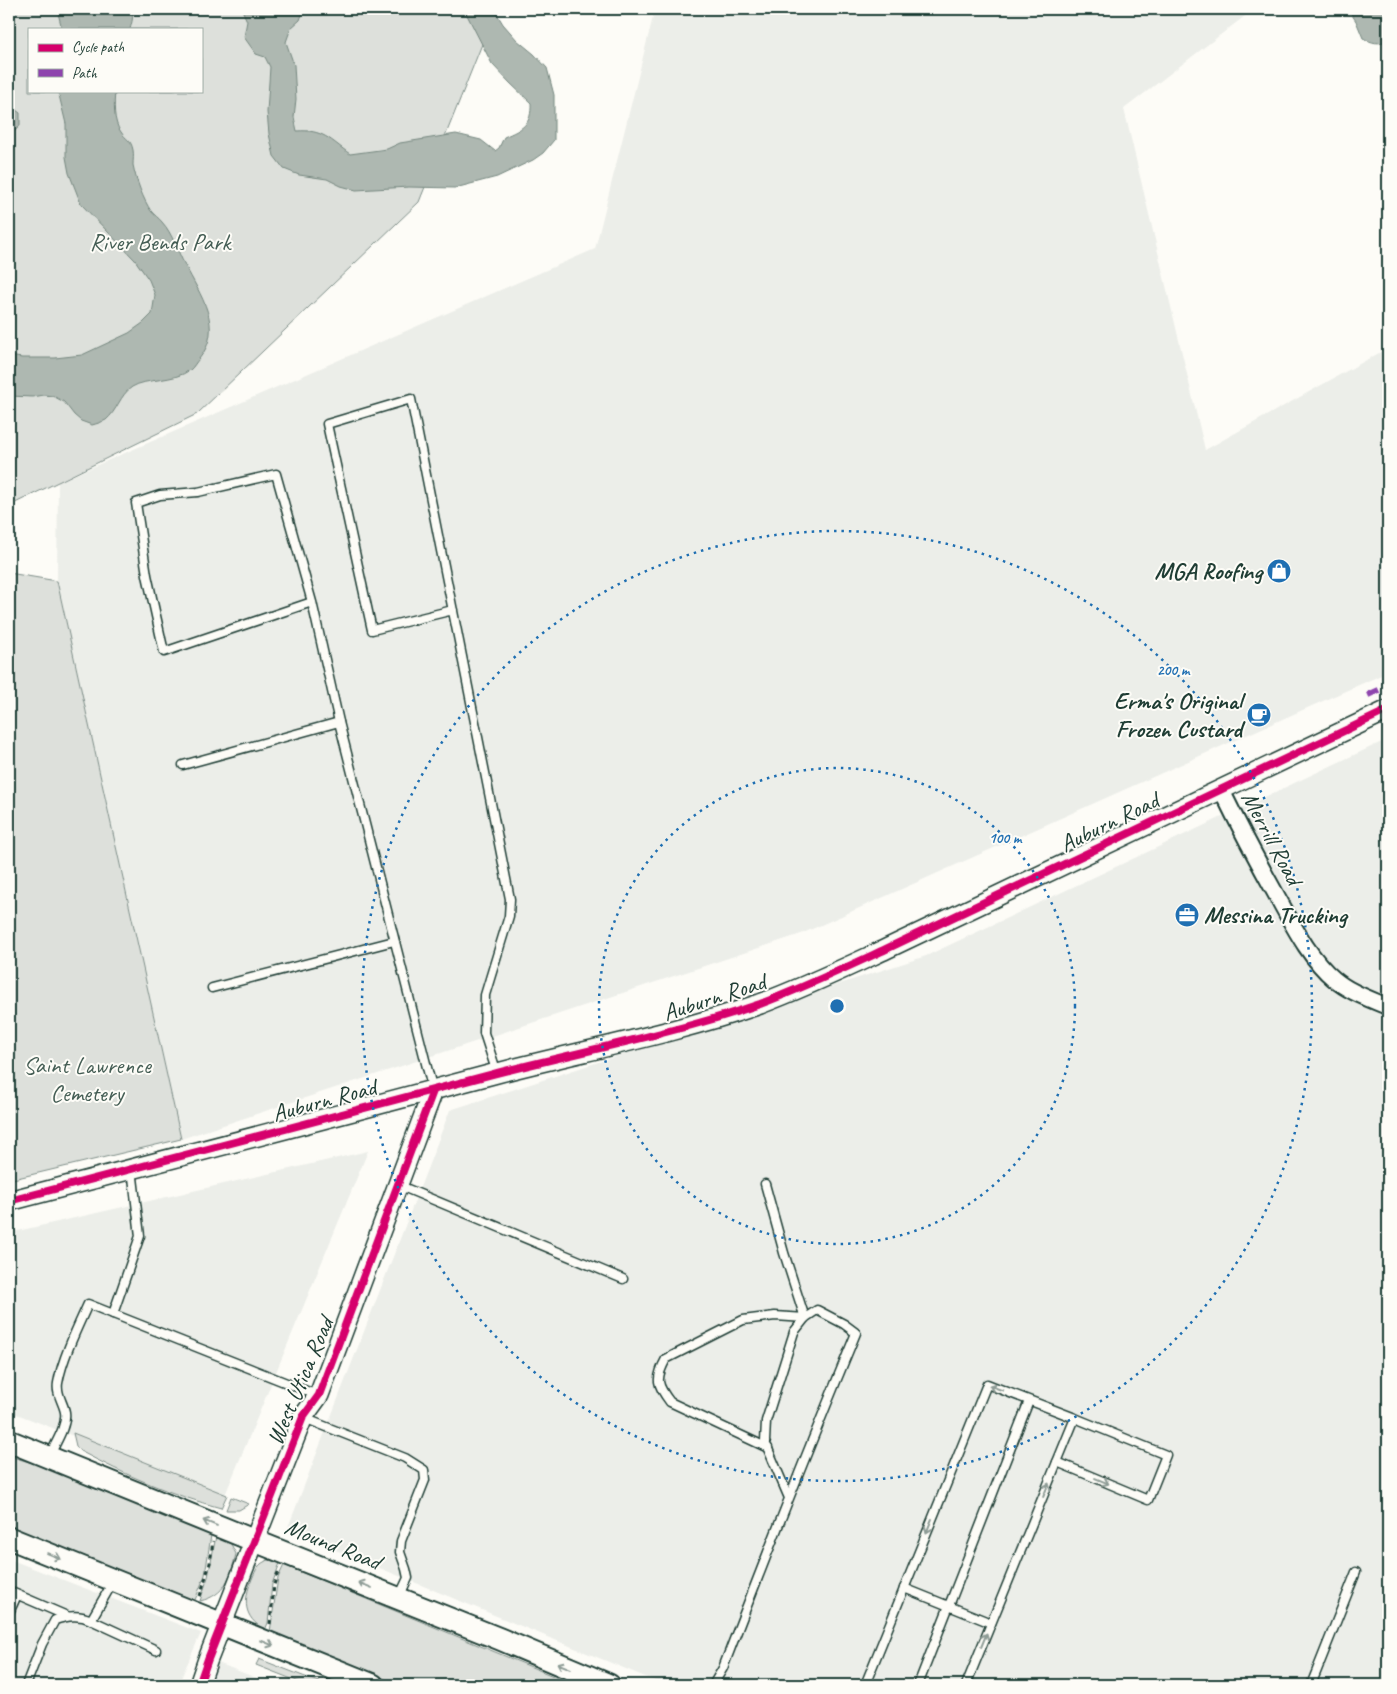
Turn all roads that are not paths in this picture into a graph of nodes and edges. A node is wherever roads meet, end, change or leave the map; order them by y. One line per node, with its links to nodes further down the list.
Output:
1 (312, 602): 1 (lane); 4 (lane)
2 (453, 610): 2 (lane); 10 (lane)
3 (1388, 710): 6 (street, Auburn Road)
4 (339, 722): 5 (lane); 7 (lane)
5 (183, 765)
6 (1221, 789): 9 (street, Merrill Road); 10 (street, Auburn Road)
7 (394, 940): 8 (lane); 11 (lane)
8 (212, 988)
9 (1388, 1007)
10 (497, 1074): 11 (street, Auburn Road)
11 (433, 1090): 12 (street, Auburn Road); 14 (street, West Utica Road)
12 (132, 1169): 15 (street, Auburn Road); 17 (lane)
13 (765, 1184): 18 (lane)
14 (398, 1185): 16 (lane); 19 (street, West Utica Road)
15 (9, 1201)
16 (623, 1279)
17 (114, 1314): 19 (lane); 25 (lane)
18 (805, 1318): 24 (lane); 24 (lane); 27 (lane)
19 (319, 1395): 21 (street, West Utica Road)
20 (1029, 1400): 22 (lane); 32 (lane, one-way to 32); 36 (lane)
21 (303, 1417): 29 (street, West Utica Road); 35 (lane)
22 (1075, 1418): 26 (lane); 26 (lane, one-way to 22)
23 (9, 1441): 25 (main road, Mound Road)
24 (768, 1448): 27 (lane)
25 (49, 1457): 29 (main road, Mound Road, one-way to 25)
26 (1057, 1462): 40 (lane, one-way to 26)
27 (789, 1498): 47 (lane)
28 (9, 1538): 31 (main road, one-way to 31)
29 (255, 1541): 35 (main road, Mound Road, one-way to 29); 41 (street, West Utica Road)
30 (1356, 1572): 51 (lane)
31 (114, 1580): 39 (lane); 41 (main road)
32 (904, 1588): 36 (lane); 48 (lane)
33 (9, 1591): 34 (lane)
34 (17, 1594): 37 (lane); 38 (lane)
35 (398, 1598): 46 (main road, Mound Road, one-way to 35)
36 (949, 1606): 40 (lane); 49 (lane)
37 (9, 1613)
38 (68, 1616): 39 (lane); 43 (lane)
39 (91, 1620): 42 (lane)
40 (991, 1623): 50 (lane, one-way to 40)
41 (222, 1624): 44 (street, West Utica Road); 45 (main road, one-way to 45)
42 (156, 1650)
43 (26, 1685)
44 (200, 1685)
45 (373, 1685)
46 (609, 1685)
47 (713, 1685)
48 (865, 1685)
49 (918, 1685)
50 (966, 1685)
51 (1311, 1685)

